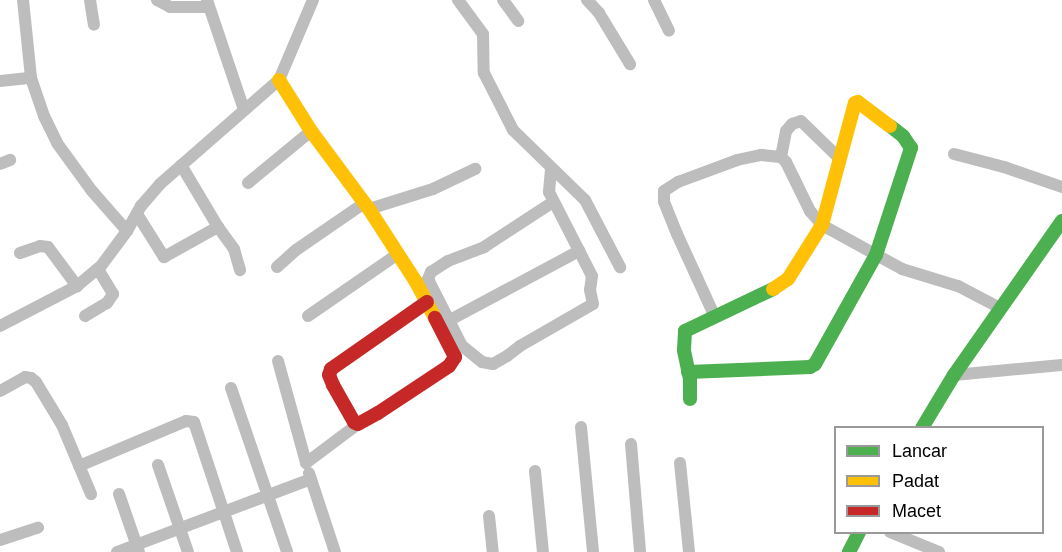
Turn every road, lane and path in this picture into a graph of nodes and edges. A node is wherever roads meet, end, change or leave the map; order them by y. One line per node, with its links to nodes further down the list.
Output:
1 (23, 0): 16 (street)
2 (90, 0): 13 (street)
3 (157, 0): 10 (street)
4 (313, 0): 17 (street)
5 (458, 0): 26 (street)
6 (503, 0): 12 (street)
7 (587, 0): 11 (street)
8 (593, 0): 11 (street)
9 (654, 0): 14 (street)
10 (207, 3): 19 (street)
11 (599, 13): 15 (street)
12 (518, 21)
13 (94, 25)
14 (669, 31)
15 (630, 64)
16 (31, 78): 18 (street); 35 (street)
17 (279, 80): 19 (street); 20 (street)
18 (0, 81)
19 (243, 110): 24 (street)
20 (311, 131): 27 (street); 30 (street)
21 (954, 154): 28 (street)
22 (781, 157): 23 (street); 33 (street); 49 (street)
23 (839, 158): 33 (street); 39 (street)
24 (181, 165): 31 (street); 34 (street)
25 (475, 169): 30 (street)
26 (551, 169): 29 (street); 41 (street)
27 (248, 183)
28 (1062, 187)
29 (553, 202): 36 (street); 50 (street)
30 (366, 207): 38 (street); 40 (street)
31 (137, 214): 34 (street); 35 (street)
32 (1062, 221): 46 (street)
33 (822, 225): 39 (street); 49 (street)
34 (218, 227): 43 (street)
35 (127, 231): 42 (street)
36 (579, 251): 50 (street); 50 (street)
37 (20, 253): 44 (street)
38 (398, 254): 45 (street); 48 (street)
39 (876, 255): 46 (street); 54 (street)
40 (277, 267)
41 (620, 267)
42 (98, 269): 44 (street); 47 (street)
43 (240, 270)
44 (76, 286): 51 (street)
45 (426, 302): 59 (street); 59 (street)
46 (1000, 308): 55 (street)
47 (85, 316)
48 (308, 316)
49 (715, 316): 54 (street)
50 (448, 321)
51 (0, 326)
52 (278, 361): 63 (street)
53 (1062, 365): 55 (street)
54 (688, 372): 58 (street)
55 (954, 375): 60 (street)
56 (231, 388): 71 (street)
57 (0, 390): 66 (street)
58 (690, 399)
59 (358, 424): 63 (street)
60 (923, 426)
61 (581, 427): 87 (street)
62 (631, 444): 88 (street)
63 (306, 463): 68 (street)
64 (680, 463): 89 (street)
65 (158, 465): 74 (street)
66 (79, 466): 69 (street); 72 (street)
67 (535, 471): 86 (street)
68 (311, 479): 71 (street); 84 (street)
69 (91, 494)
70 (119, 494): 79 (street)
71 (267, 496): 72 (street); 83 (street)
72 (223, 512): 74 (street); 82 (street)
73 (489, 516): 85 (street)
74 (180, 527): 79 (street); 81 (street)
75 (38, 528): 78 (street)
76 (858, 534): 90 (street)
77 (895, 534): 91 (street)
78 (0, 540)
79 (137, 548): 80 (street)
80 (117, 552)
81 (188, 552)
82 (237, 552)
83 (287, 552)
84 (335, 552)
85 (493, 552)
86 (543, 552)
87 (592, 552)
88 (640, 552)
89 (690, 552)
90 (849, 552)
91 (939, 552)

